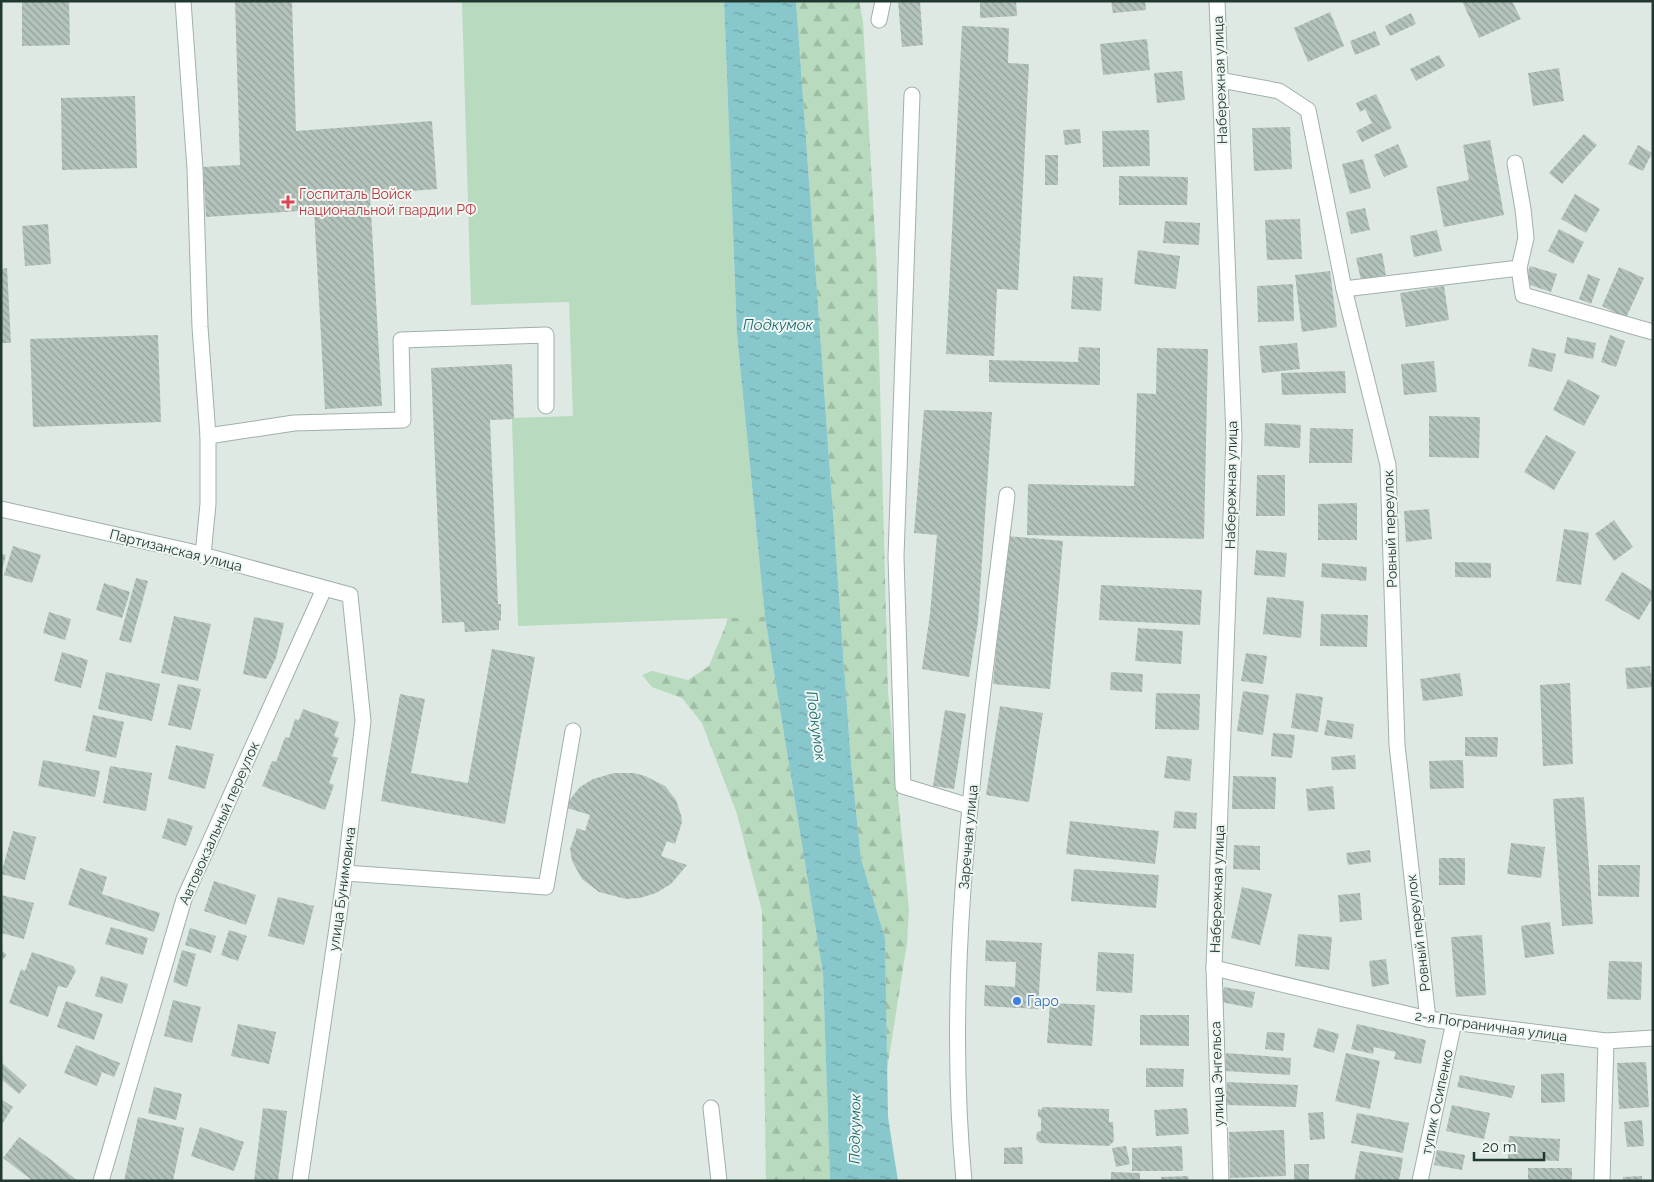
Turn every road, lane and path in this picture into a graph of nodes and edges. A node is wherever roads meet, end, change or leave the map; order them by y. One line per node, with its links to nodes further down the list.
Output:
1 (183, 1): 12 (street)
2 (883, 1): 4 (street)
3 (1218, 1): 5 (street, Набережная улица)
4 (879, 20)
5 (1220, 80): 9 (street, Ровный переулок); 21 (street, Набережная улица)
6 (912, 95): 19 (street)
7 (1515, 163): 8 (street)
8 (1519, 268): 9 (street); 10 (street)
9 (1344, 288): 22 (street, Ровный переулок)
10 (1653, 332)
11 (546, 406): 12 (street)
12 (208, 436): 15 (street)
13 (1007, 495): 19 (street, Заречная улица)
14 (1, 509): 15 (street, Партизанская улица)
15 (203, 555): 16 (street, Партизанская улица)
16 (324, 589): 17 (street, Партизанская улица); 27 (street, Автовокзальный переулок)
17 (350, 596): 20 (street, улица Бунимовича)
18 (573, 731): 20 (street)
19 (970, 806): 30 (street, Заречная улица)
20 (345, 873): 28 (street, улица Бунимовича)
21 (1214, 968): 22 (street, 2-я Пограничная улица); 31 (street, улица Энгельса)
22 (1428, 1019): 23 (street, 2-я Пограничная улица)
23 (1454, 1022): 25 (street, 2-я Пограничная улица); 32 (street, тупик Осипенко)
24 (1653, 1038): 25 (street, 2-я Пограничная улица)
25 (1606, 1041): 33 (street)
26 (711, 1108): 29 (street)
27 (101, 1181)
28 (300, 1181)
29 (719, 1181)
30 (964, 1181)
31 (1221, 1181)
32 (1420, 1181)
33 (1602, 1181)

